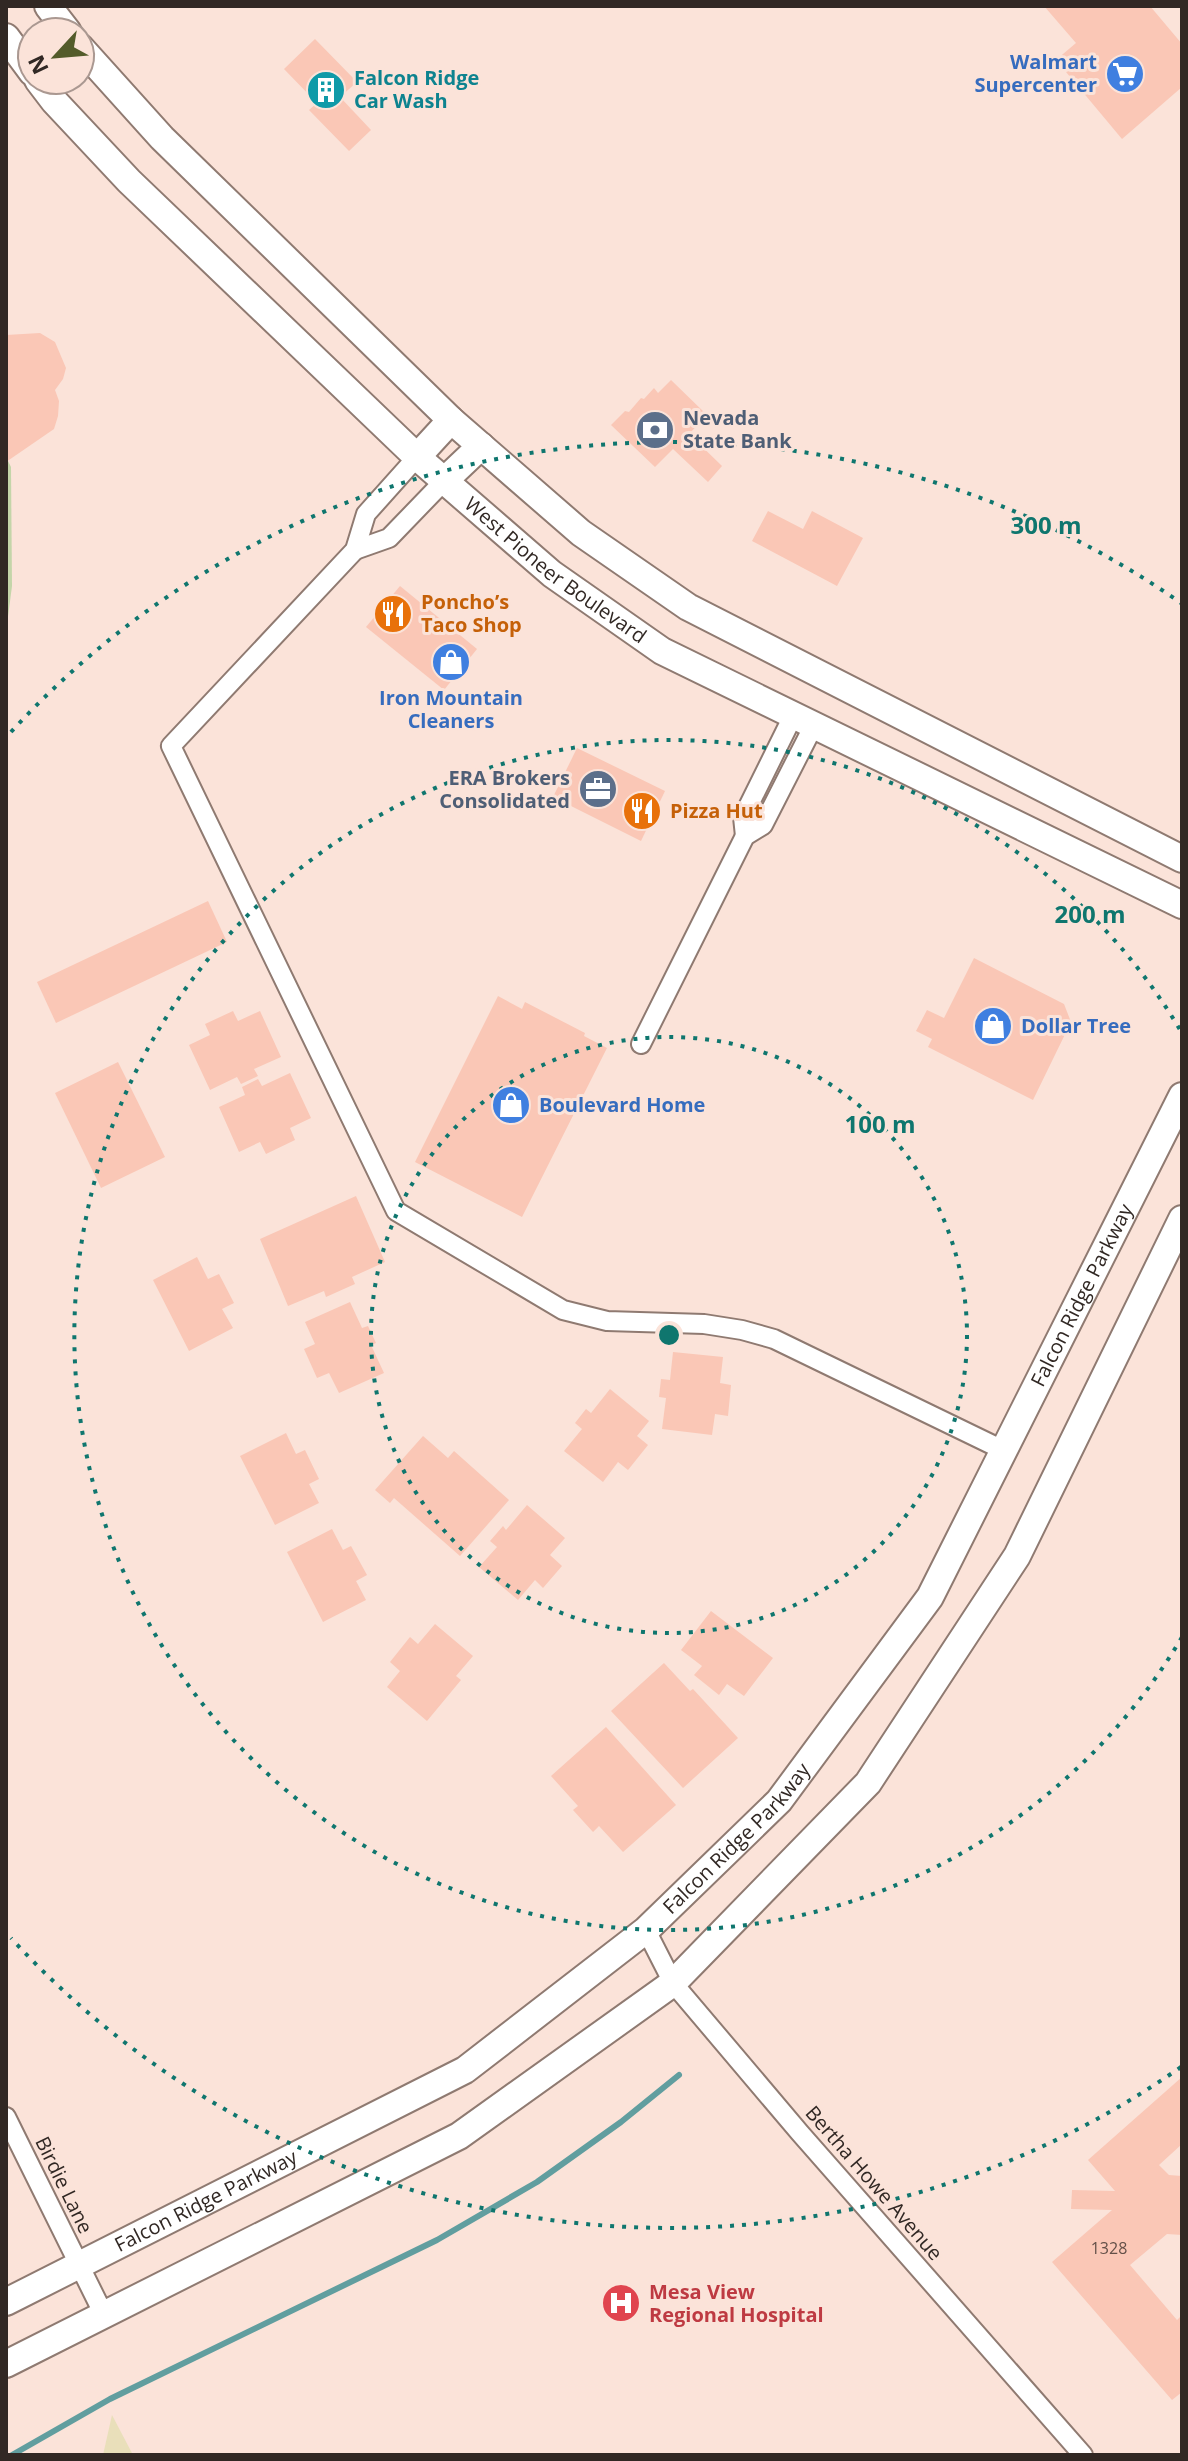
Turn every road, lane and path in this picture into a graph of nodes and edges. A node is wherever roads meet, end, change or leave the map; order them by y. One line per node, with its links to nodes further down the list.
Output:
1 (96, 65): 3 (main road)
2 (50, 96): 5 (main road, West Pioneer Boulevard)
3 (451, 420): 4 (main road); 5 (main road)
4 (481, 446): 6 (main road); 9 (main road)
5 (417, 457): 6 (main road, West Pioneer Boulevard); 7 (street)
6 (444, 481): 7 (street); 8 (main road, West Pioneer Boulevard)
7 (355, 550): 14 (street)
8 (804, 720): 10 (main road, West Pioneer Boulevard); 11 (street)
9 (1182, 859)
10 (1182, 905)
11 (641, 1044)
12 (1182, 1096): 14 (main road, Falcon Ridge Parkway)
13 (1182, 1219): 16 (main road)
14 (1003, 1450): 15 (main road, Falcon Ridge Parkway)
15 (646, 1930): 16 (street, Bertha Howe Avenue); 18 (main road, Falcon Ridge Parkway)
16 (673, 1983): 20 (main road); 22 (street, Bertha Howe Avenue)
17 (7, 2120): 18 (street, Birdie Lane)
18 (79, 2265): 19 (main road, Falcon Ridge Parkway); 20 (street, Birdie Lane)
19 (6, 2302)
20 (104, 2315): 21 (main road)
21 (6, 2364)
22 (1083, 2455)

